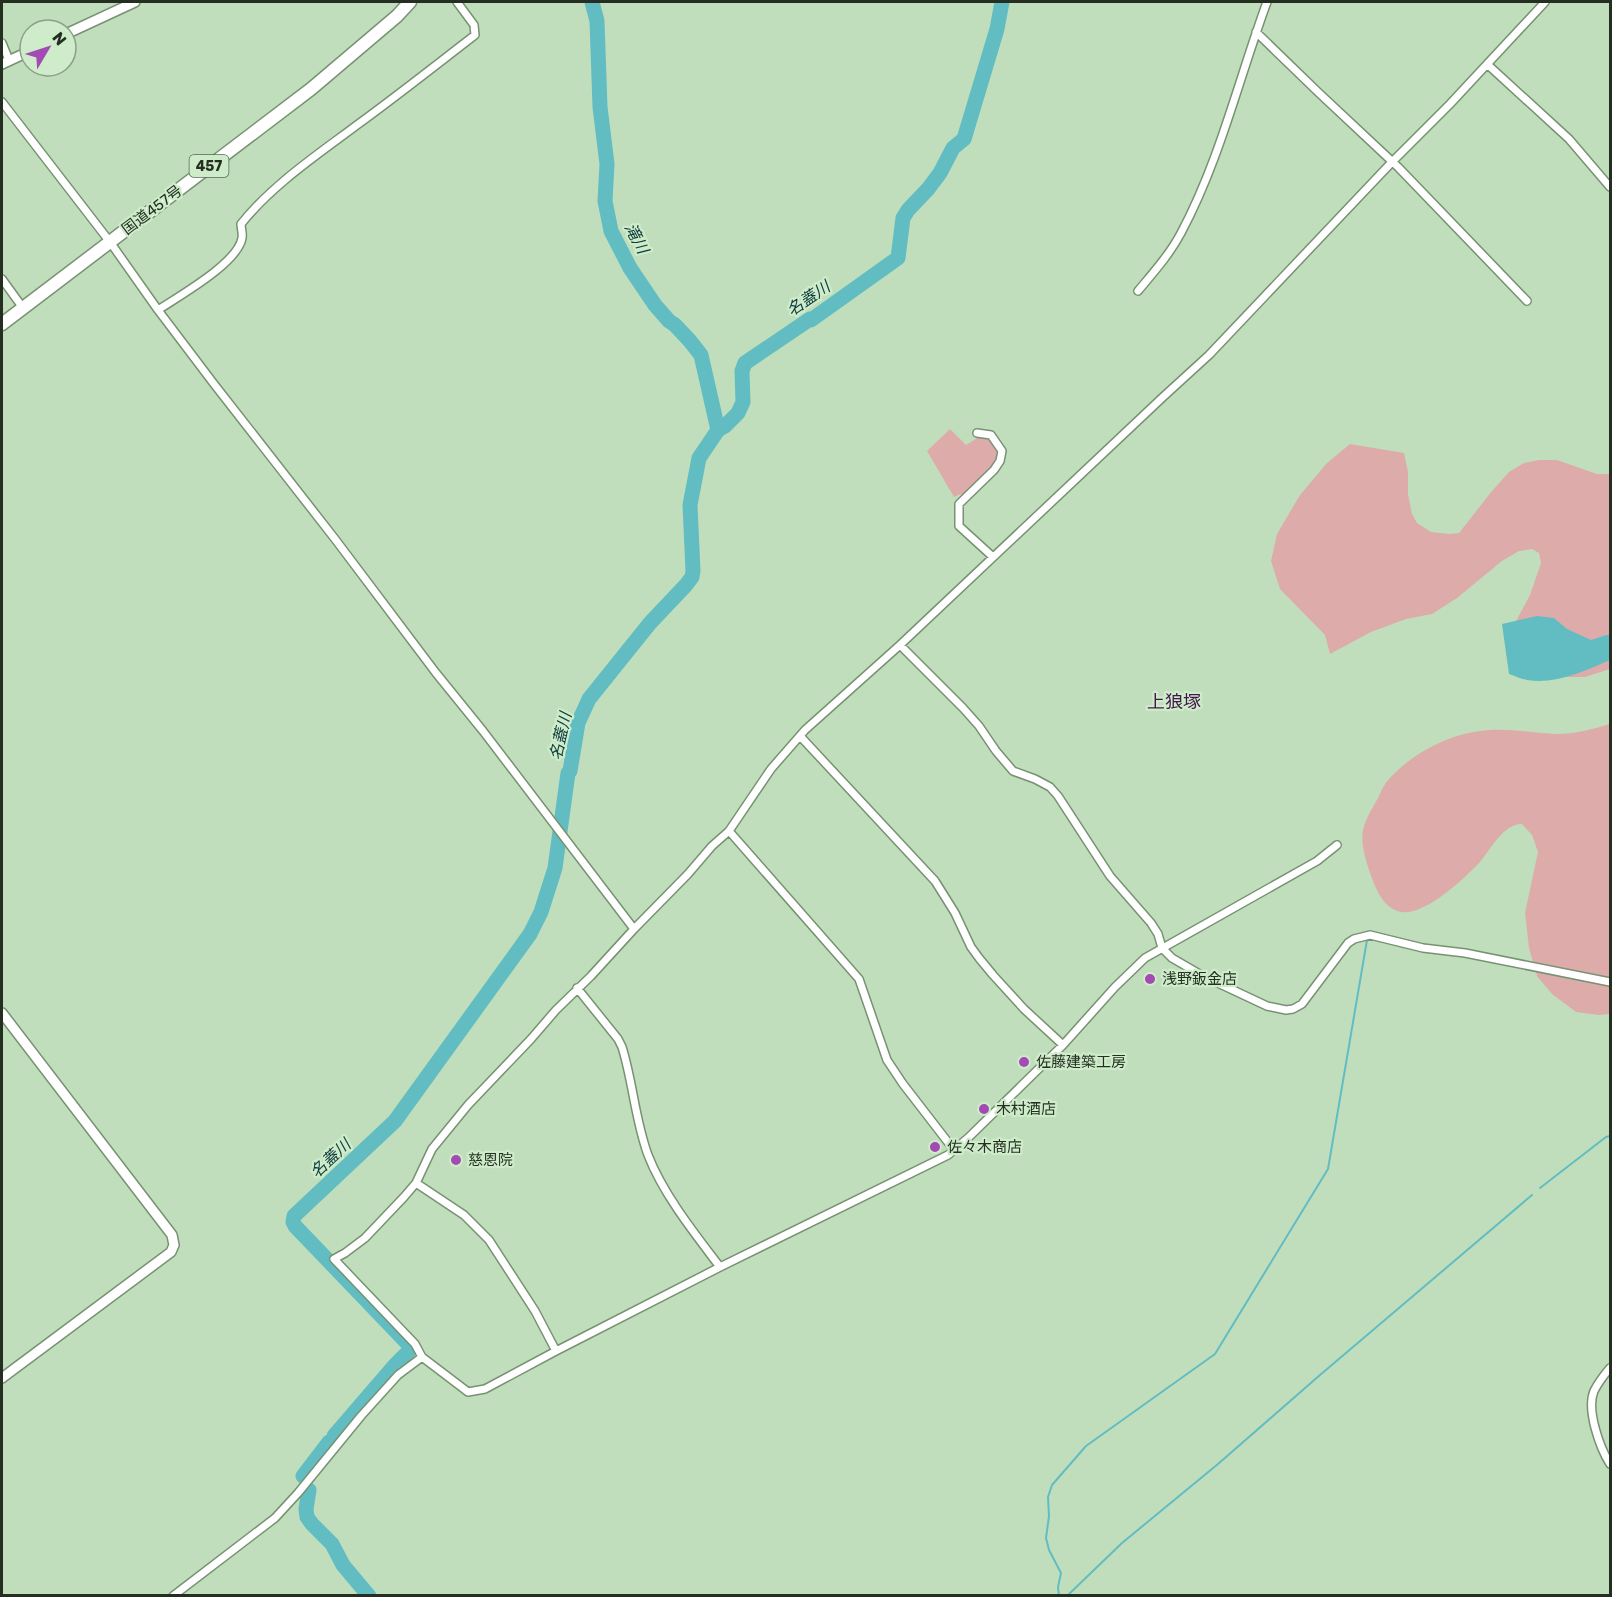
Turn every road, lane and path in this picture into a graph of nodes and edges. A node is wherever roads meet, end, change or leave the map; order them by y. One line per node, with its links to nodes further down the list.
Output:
1 (135, 2): 6 (street)
2 (410, 2): 14 (highway, 国道457号 / 457)
3 (457, 2): 19 (street)
4 (1267, 2): 7 (street)
5 (1545, 2): 10 (street)
6 (78, 28)
7 (1256, 32): 12 (street); 16 (street)
8 (2, 43): 9 (street)
9 (5, 62)
10 (1487, 64): 12 (street); 13 (street)
11 (2, 102): 14 (street)
12 (1392, 162): 17 (street); 22 (street)
13 (1611, 187)
14 (110, 242): 18 (highway, 国道457号 / 457); 19 (street)
15 (2, 279): 18 (street)
16 (1138, 291)
17 (1527, 301)
18 (23, 308): 20 (highway, 国道457号 / 457)
19 (158, 310): 27 (street)
20 (2, 324)
21 (977, 433): 22 (street)
22 (993, 557): 23 (street)
23 (900, 645): 24 (street); 28 (street)
24 (800, 736): 25 (street); 32 (street)
25 (729, 831): 27 (street); 33 (street)
26 (1337, 845): 28 (street)
27 (634, 929): 30 (street)
28 (1162, 948): 29 (street); 32 (street)
29 (1611, 982)
30 (578, 988): 34 (street); 35 (street)
31 (2, 1013): 39 (street)
32 (1063, 1045): 33 (street)
33 (954, 1150): 35 (street)
34 (416, 1183): 36 (street); 37 (street)
35 (720, 1268): 36 (street)
36 (556, 1351): 37 (street)
37 (422, 1357): 41 (street)
38 (1611, 1368): 40 (street)
39 (2, 1378)
40 (1611, 1464)
41 (173, 1596)

